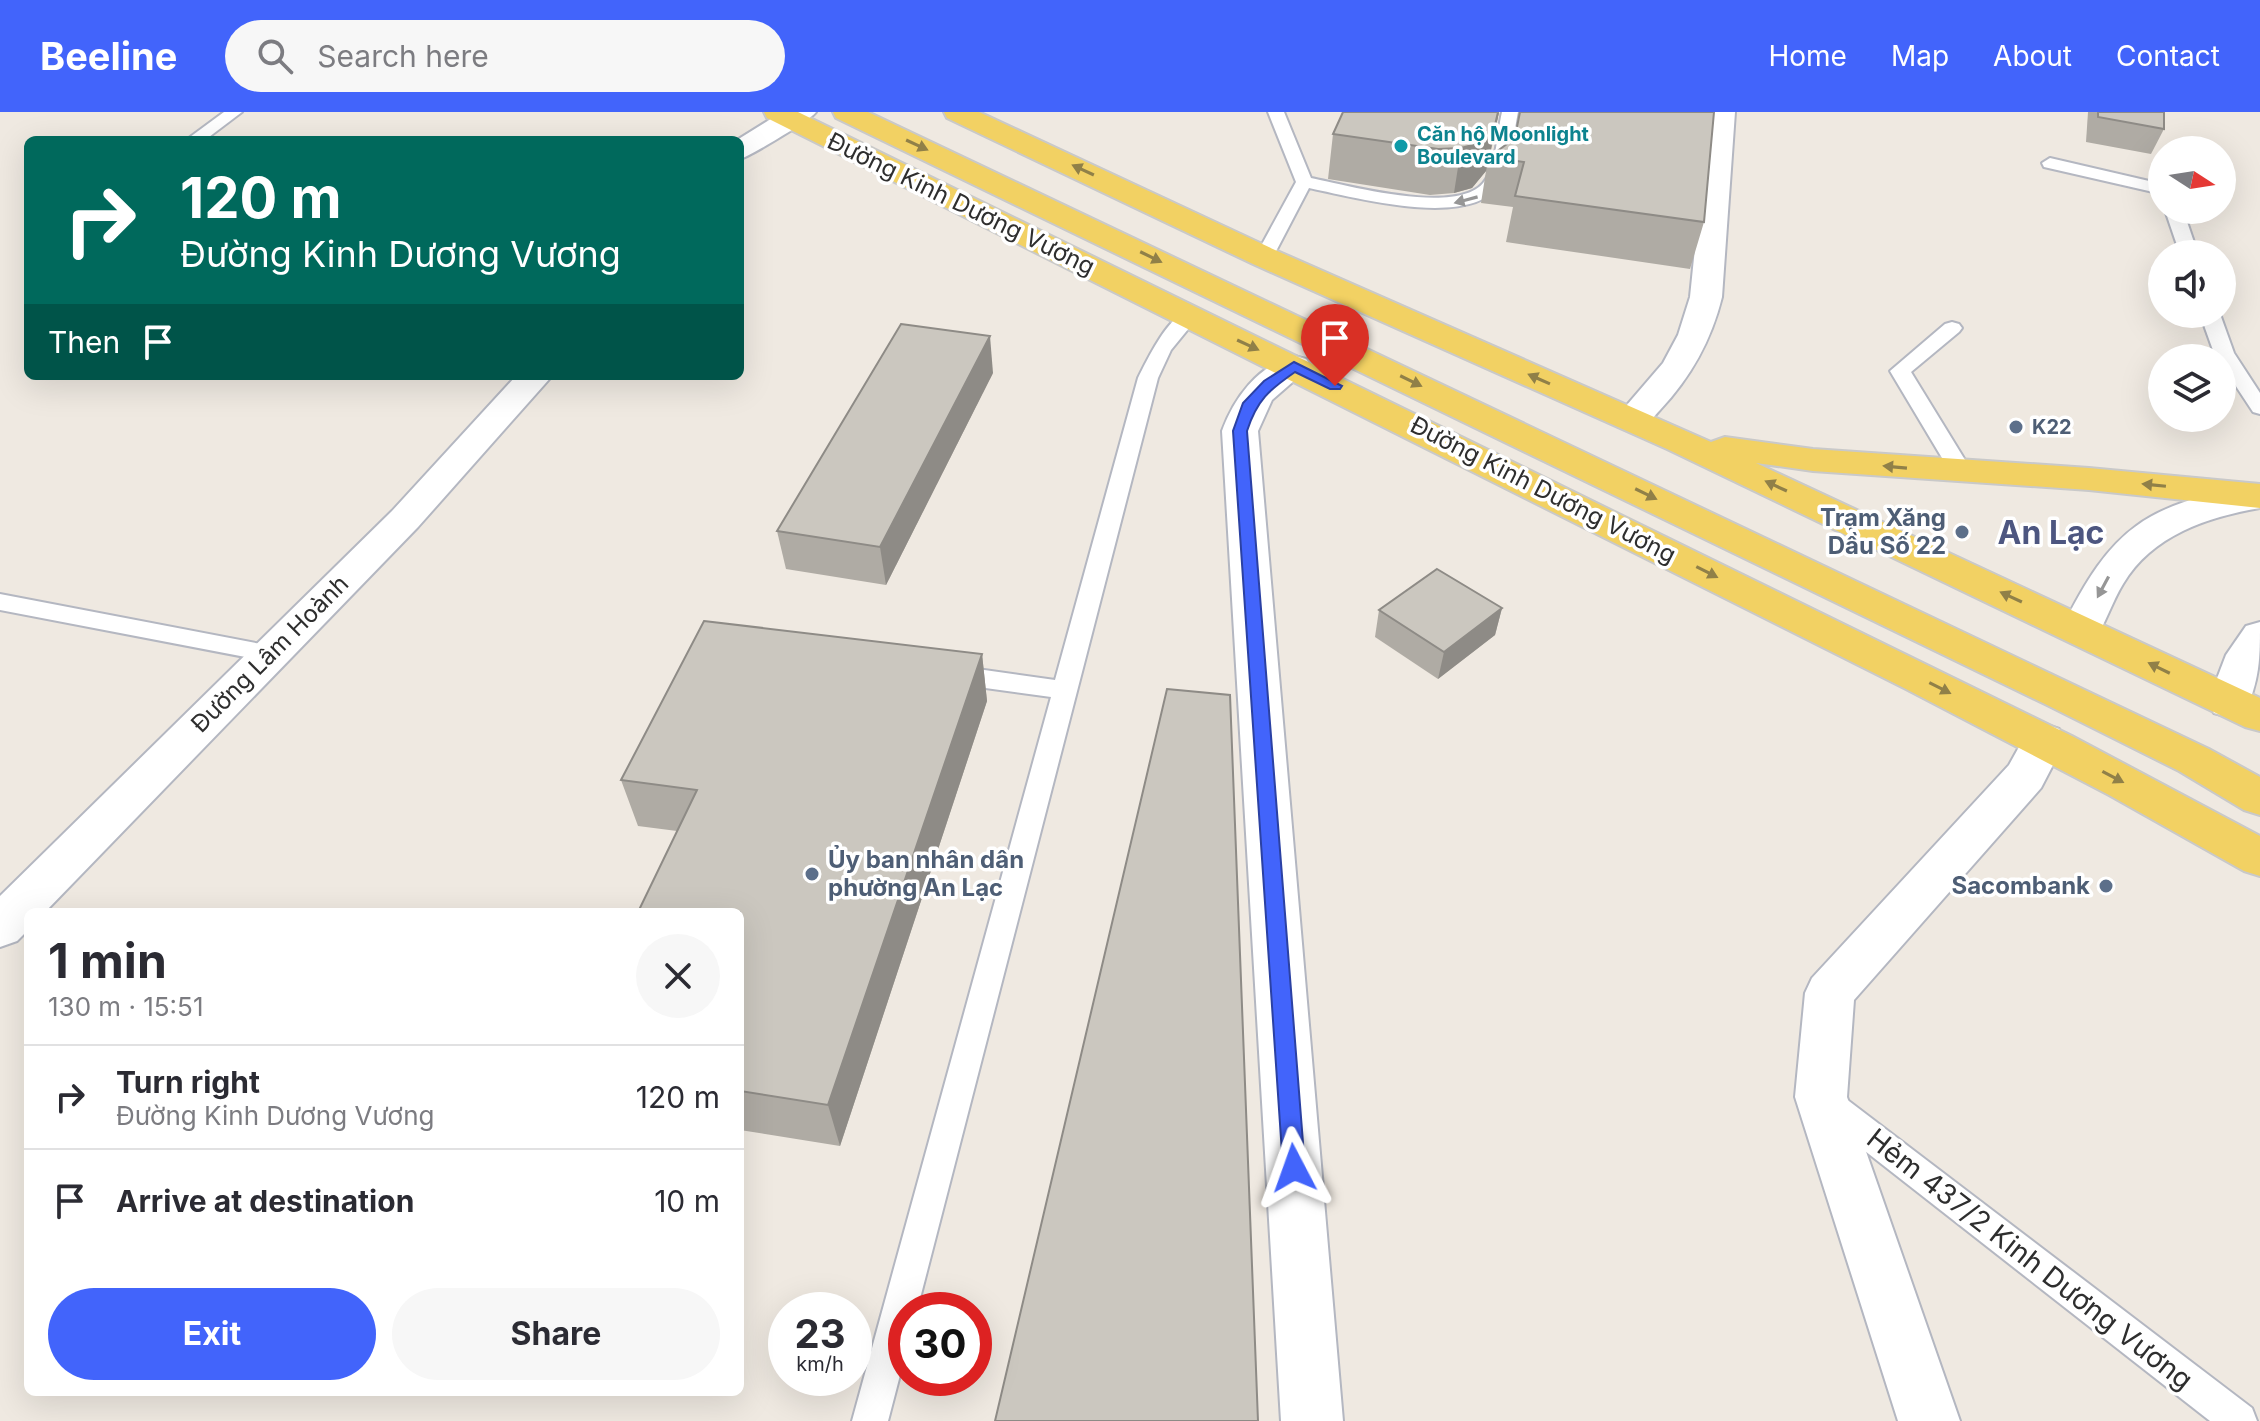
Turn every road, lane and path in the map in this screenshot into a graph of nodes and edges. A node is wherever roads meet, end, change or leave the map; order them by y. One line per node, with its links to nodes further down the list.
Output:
1 (234, 112): 9 (lane)
2 (846, 112): 16 (main road, Đường Kinh Dương Vương, one-way to 16)
3 (957, 112): 14 (main road, one-way to 3)
4 (1013, 112): 14 (main road)
5 (1276, 112): 12 (lane)
6 (1510, 112): 12 (lane, one-way to 12)
7 (1722, 112): 24 (street)
8 (789, 114): 10 (street); 18 (main road, Đường Kinh Dương Vương)
9 (200, 136)
10 (744, 148)
11 (2050, 163): 13 (lane)
12 (1304, 182): 15 (lane)
13 (2148, 186)
14 (1179, 215): 15 (main road)
15 (1264, 257): 16 (main road); 17 (main road)
16 (1222, 291): 18 (main road); 21 (main road, Đường Kinh Dương Vương)
17 (1381, 308): 21 (main road); 24 (main road, one-way to 17)
18 (1188, 317): 21 (main road, Đường Kinh Dương Vương, one-way to 21); 33 (lane)
19 (1952, 328): 26 (lane)
20 (2215, 328): 23 (lane)
21 (1312, 354): 35 (main road, Đường Kinh Dương Vương, one-way to 35); 35 (main road, Đường Kinh Dương Vương, one-way to 35); 43 (street)
22 (531, 380): 31 (street, Đường Lâm Hoành)
23 (2260, 408)
24 (1631, 420): 25 (main road)
25 (1680, 441): 26 (main road, one-way to 25); 29 (main road, one-way to 25)
26 (1962, 473): 27 (main road, one-way to 26)
27 (2260, 496): 29 (street, one-way to 29)
28 (0, 602): 31 (lane)
29 (2081, 630): 34 (main road, one-way to 29); 35 (main road)
30 (2260, 636): 34 (street)
31 (271, 654): 40 (street, Đường Lâm Hoành)
32 (925, 671): 33 (lane)
33 (1065, 690): 42 (lane)
34 (2245, 709): 36 (main road)
35 (2052, 717): 36 (main road, Đường Kinh Dương Vương); 38 (main road, Đường Kinh Dương Vương, one-way to 38); 41 (street)
36 (2194, 760): 37 (main road, Đường Kinh Dương Vương); 38 (main road)
37 (2260, 798)
38 (2166, 805): 39 (main road, Đường Kinh Dương Vương)
39 (2260, 858)
40 (0, 927)
41 (1821, 1097): 44 (street); 45 (lane, Hẻm 437/2 Kinh Dương Vương)
42 (870, 1421)
43 (1312, 1421)
44 (1929, 1421)
45 (2239, 1421)

